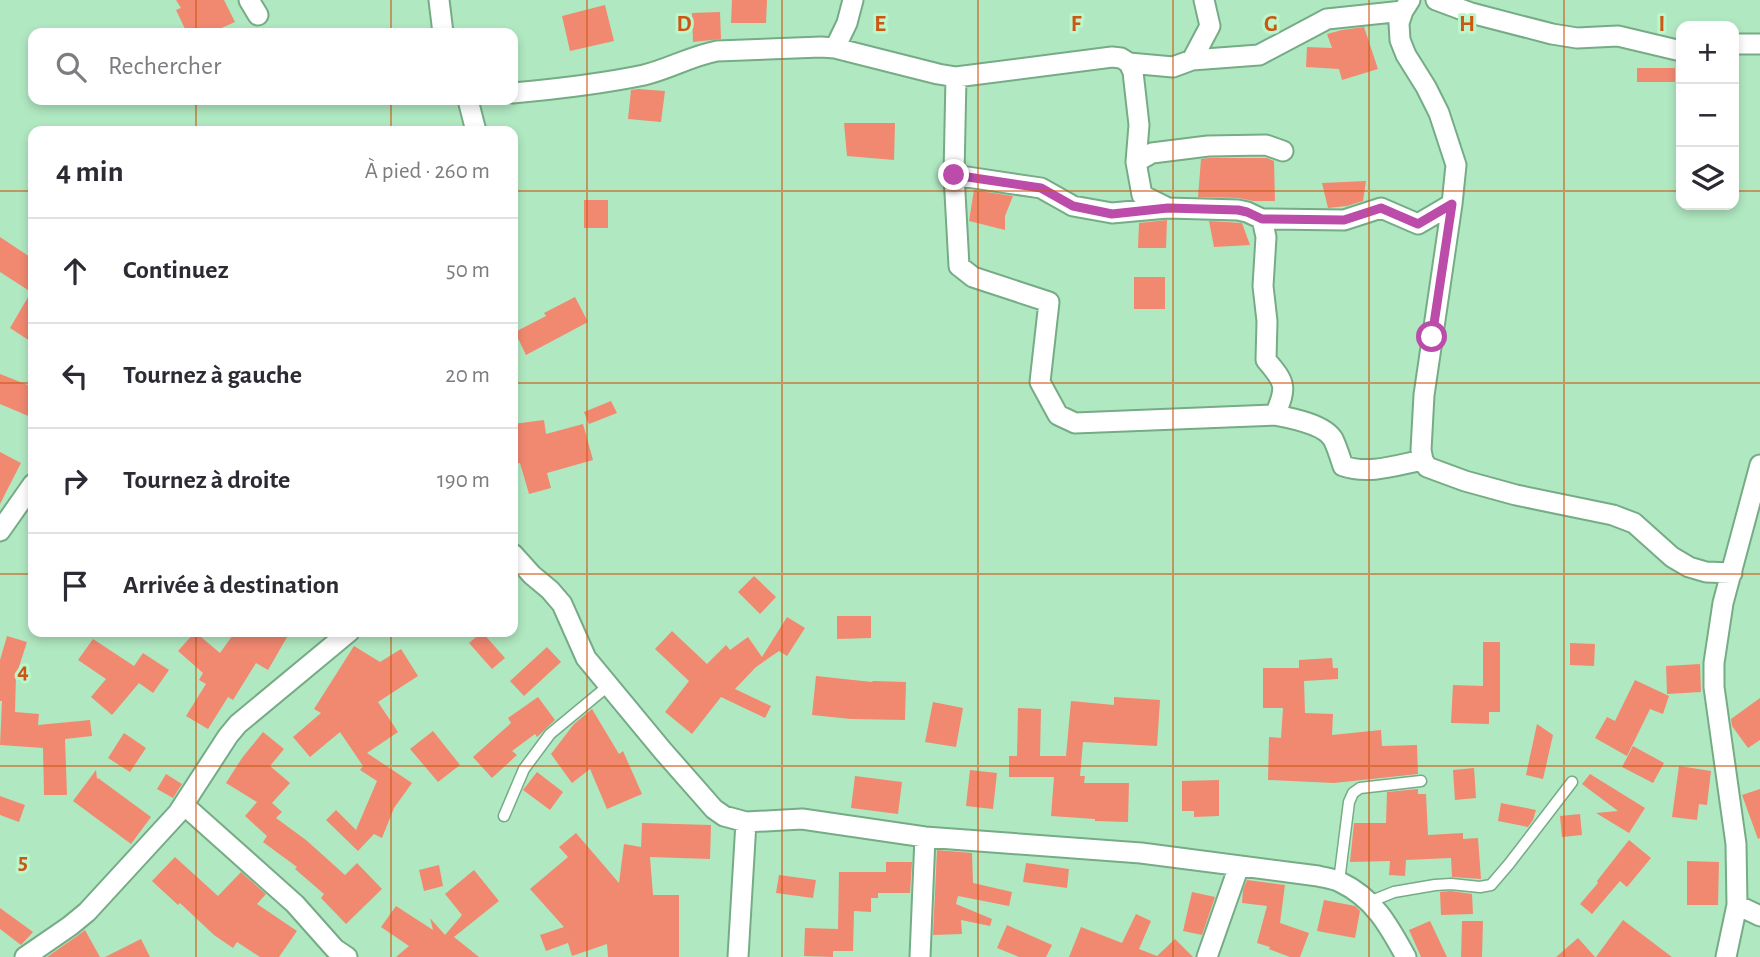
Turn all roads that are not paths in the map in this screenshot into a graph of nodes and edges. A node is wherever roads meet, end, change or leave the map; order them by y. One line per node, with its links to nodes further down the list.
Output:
1 (439, 0): 6 (street)
2 (853, 0): 9 (street)
3 (1203, 0): 11 (street)
4 (1436, 0): 10 (street)
5 (1407, 5): 11 (street); 20 (street)
6 (442, 28)
7 (1739, 44): 8 (street)
8 (1760, 44)
9 (835, 48): 13 (street); 14 (street)
10 (1676, 50)
11 (1192, 60): 12 (street)
12 (1129, 62): 13 (street); 18 (street)
13 (956, 77): 19 (street)
14 (518, 92)
15 (469, 105): 16 (street)
16 (474, 126)
17 (1283, 151): 18 (street)
18 (1136, 162): 21 (street)
19 (954, 175): 21 (street); 23 (street)
20 (1452, 204): 22 (street); 24 (street)
21 (1168, 208): 22 (street)
22 (1262, 219): 23 (street)
23 (1275, 415): 24 (street)
24 (1423, 460): 29 (street)
25 (1760, 465): 29 (street)
26 (28, 491): 27 (street)
27 (0, 531)
28 (518, 559): 31 (street)
29 (1732, 573): 41 (street)
30 (343, 637): 34 (street)
31 (608, 686): 35 (lane); 36 (street)
32 (1422, 781): 39 (lane)
33 (1572, 782): 40 (lane)
34 (184, 805): 43 (street); 44 (street)
35 (504, 816)
36 (746, 822): 37 (street); 45 (street)
37 (925, 837): 38 (street); 46 (street)
38 (1239, 866): 39 (street); 47 (street)
39 (1339, 881): 40 (street)
40 (1369, 902): 48 (street)
41 (1737, 905): 42 (street); 49 (street)
42 (1760, 916)
43 (25, 957)
44 (347, 957)
45 (738, 957)
46 (920, 957)
47 (1207, 957)
48 (1405, 957)
49 (1726, 957)

